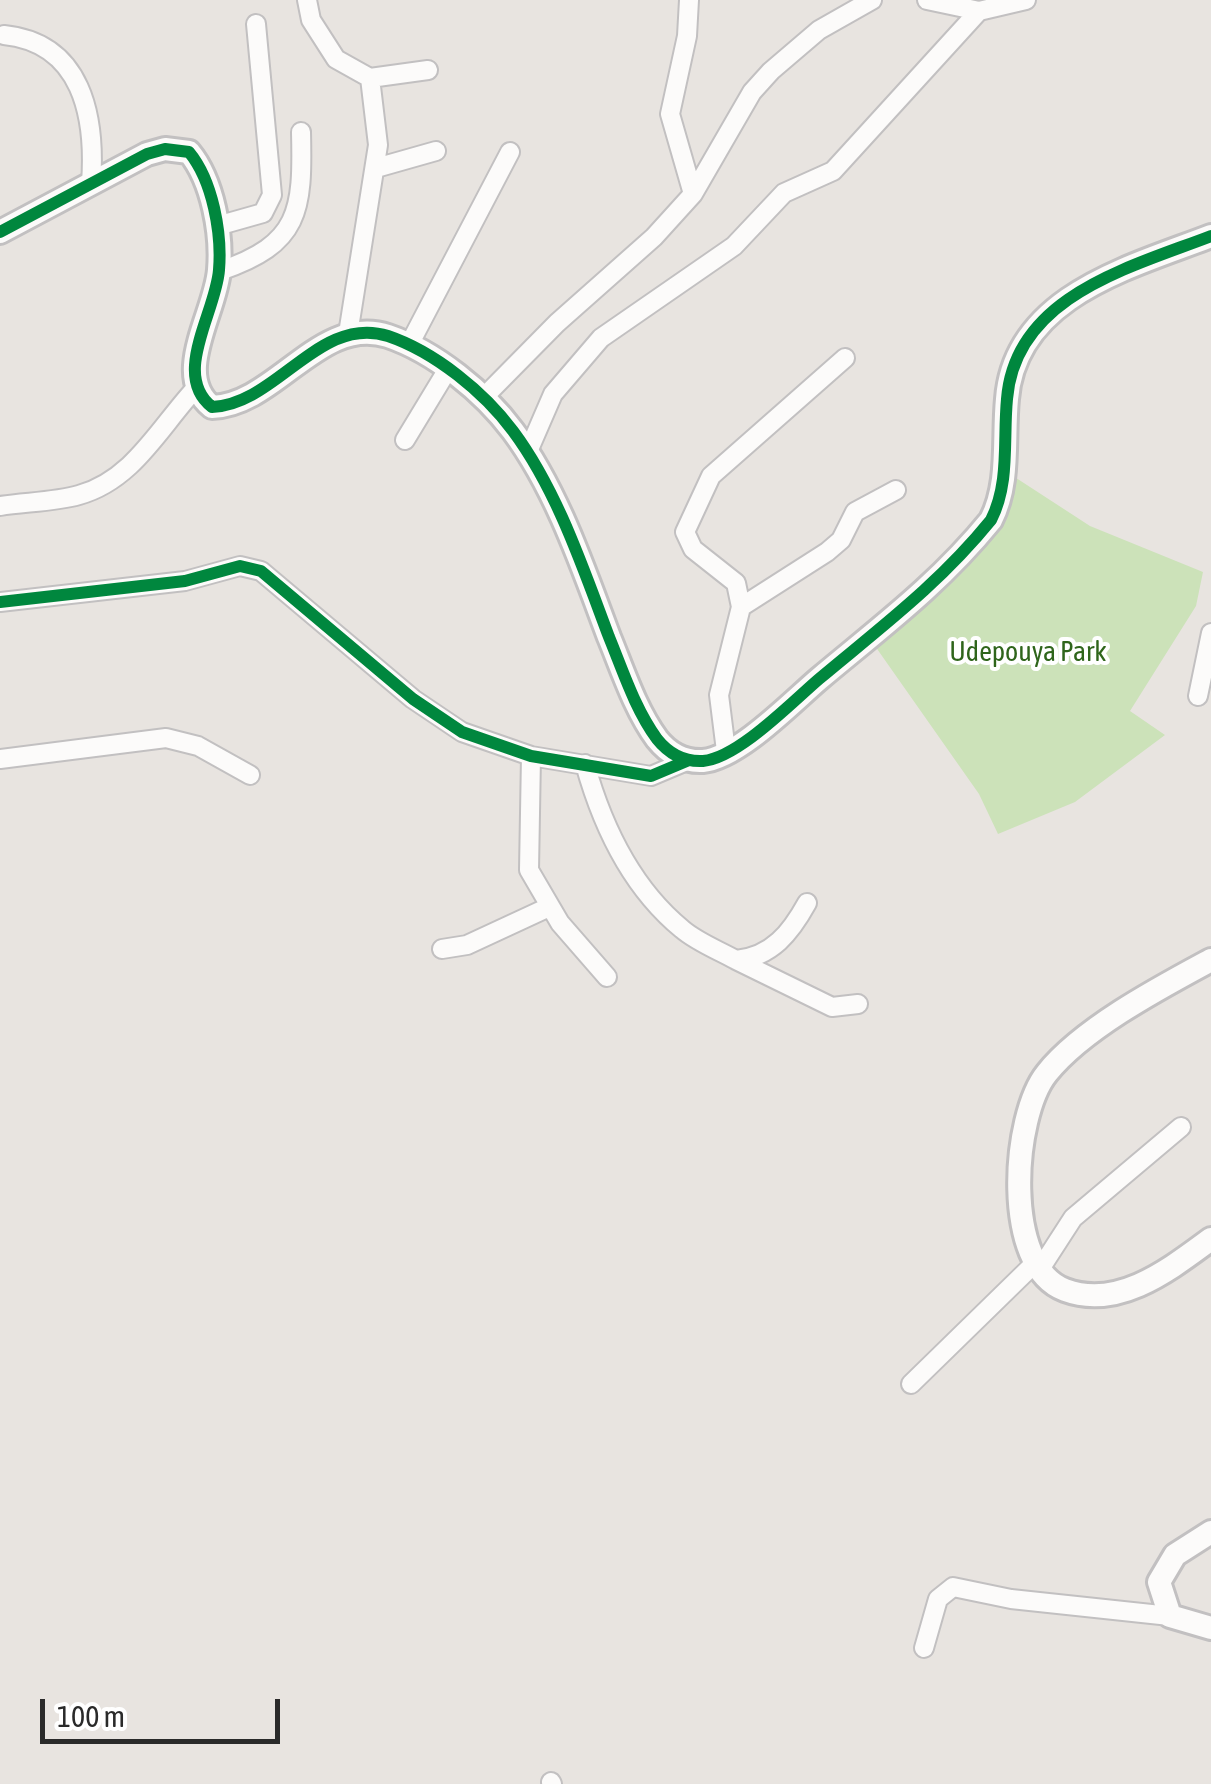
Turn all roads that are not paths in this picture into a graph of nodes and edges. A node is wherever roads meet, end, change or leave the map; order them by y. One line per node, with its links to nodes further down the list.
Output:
1 (307, 0): 10 (street)
2 (689, 0): 16 (street)
3 (872, 0): 16 (street)
4 (927, 0): 6 (street)
5 (1026, 0): 6 (street)
6 (978, 11): 28 (street)
7 (256, 24): 17 (street)
8 (4, 35): 15 (street)
9 (428, 70): 10 (street)
10 (370, 78): 14 (street)
11 (301, 132): 20 (street)
12 (436, 151): 14 (street)
13 (510, 152): 22 (street)
14 (376, 168): 21 (street)
15 (91, 184): 17 (street); 18 (street)
16 (694, 194): 26 (street)
17 (217, 226): 20 (street)
18 (0, 232)
19 (1211, 236): 35 (street)
20 (220, 271): 25 (street)
21 (348, 334): 22 (street); 25 (street)
22 (409, 346): 24 (street)
23 (845, 358): 32 (street)
24 (448, 369): 26 (street); 27 (street)
25 (195, 389): 30 (street)
26 (483, 398): 28 (street)
27 (406, 440)
28 (528, 454): 38 (street)
29 (896, 490): 32 (street)
30 (0, 506)
31 (0, 602): 36 (street)
32 (741, 607): 35 (street)
33 (1211, 634): 34 (street)
34 (1198, 696)
35 (726, 751): 38 (street)
36 (531, 756): 39 (street); 42 (street)
37 (0, 759): 40 (street)
38 (689, 760): 39 (street)
39 (585, 764): 44 (street)
40 (250, 774)
41 (807, 903): 44 (street)
42 (550, 907): 43 (street); 46 (street)
43 (442, 949)
44 (736, 960): 47 (street)
45 (1211, 960): 50 (street)
46 (607, 977)
47 (858, 1004)
48 (1181, 1126): 50 (street)
49 (1211, 1240): 50 (street)
50 (1039, 1265): 51 (street)
51 (911, 1384)
52 (1211, 1532): 53 (street)
53 (1170, 1616): 54 (street); 55 (street)
54 (1211, 1628)
55 (924, 1648)

